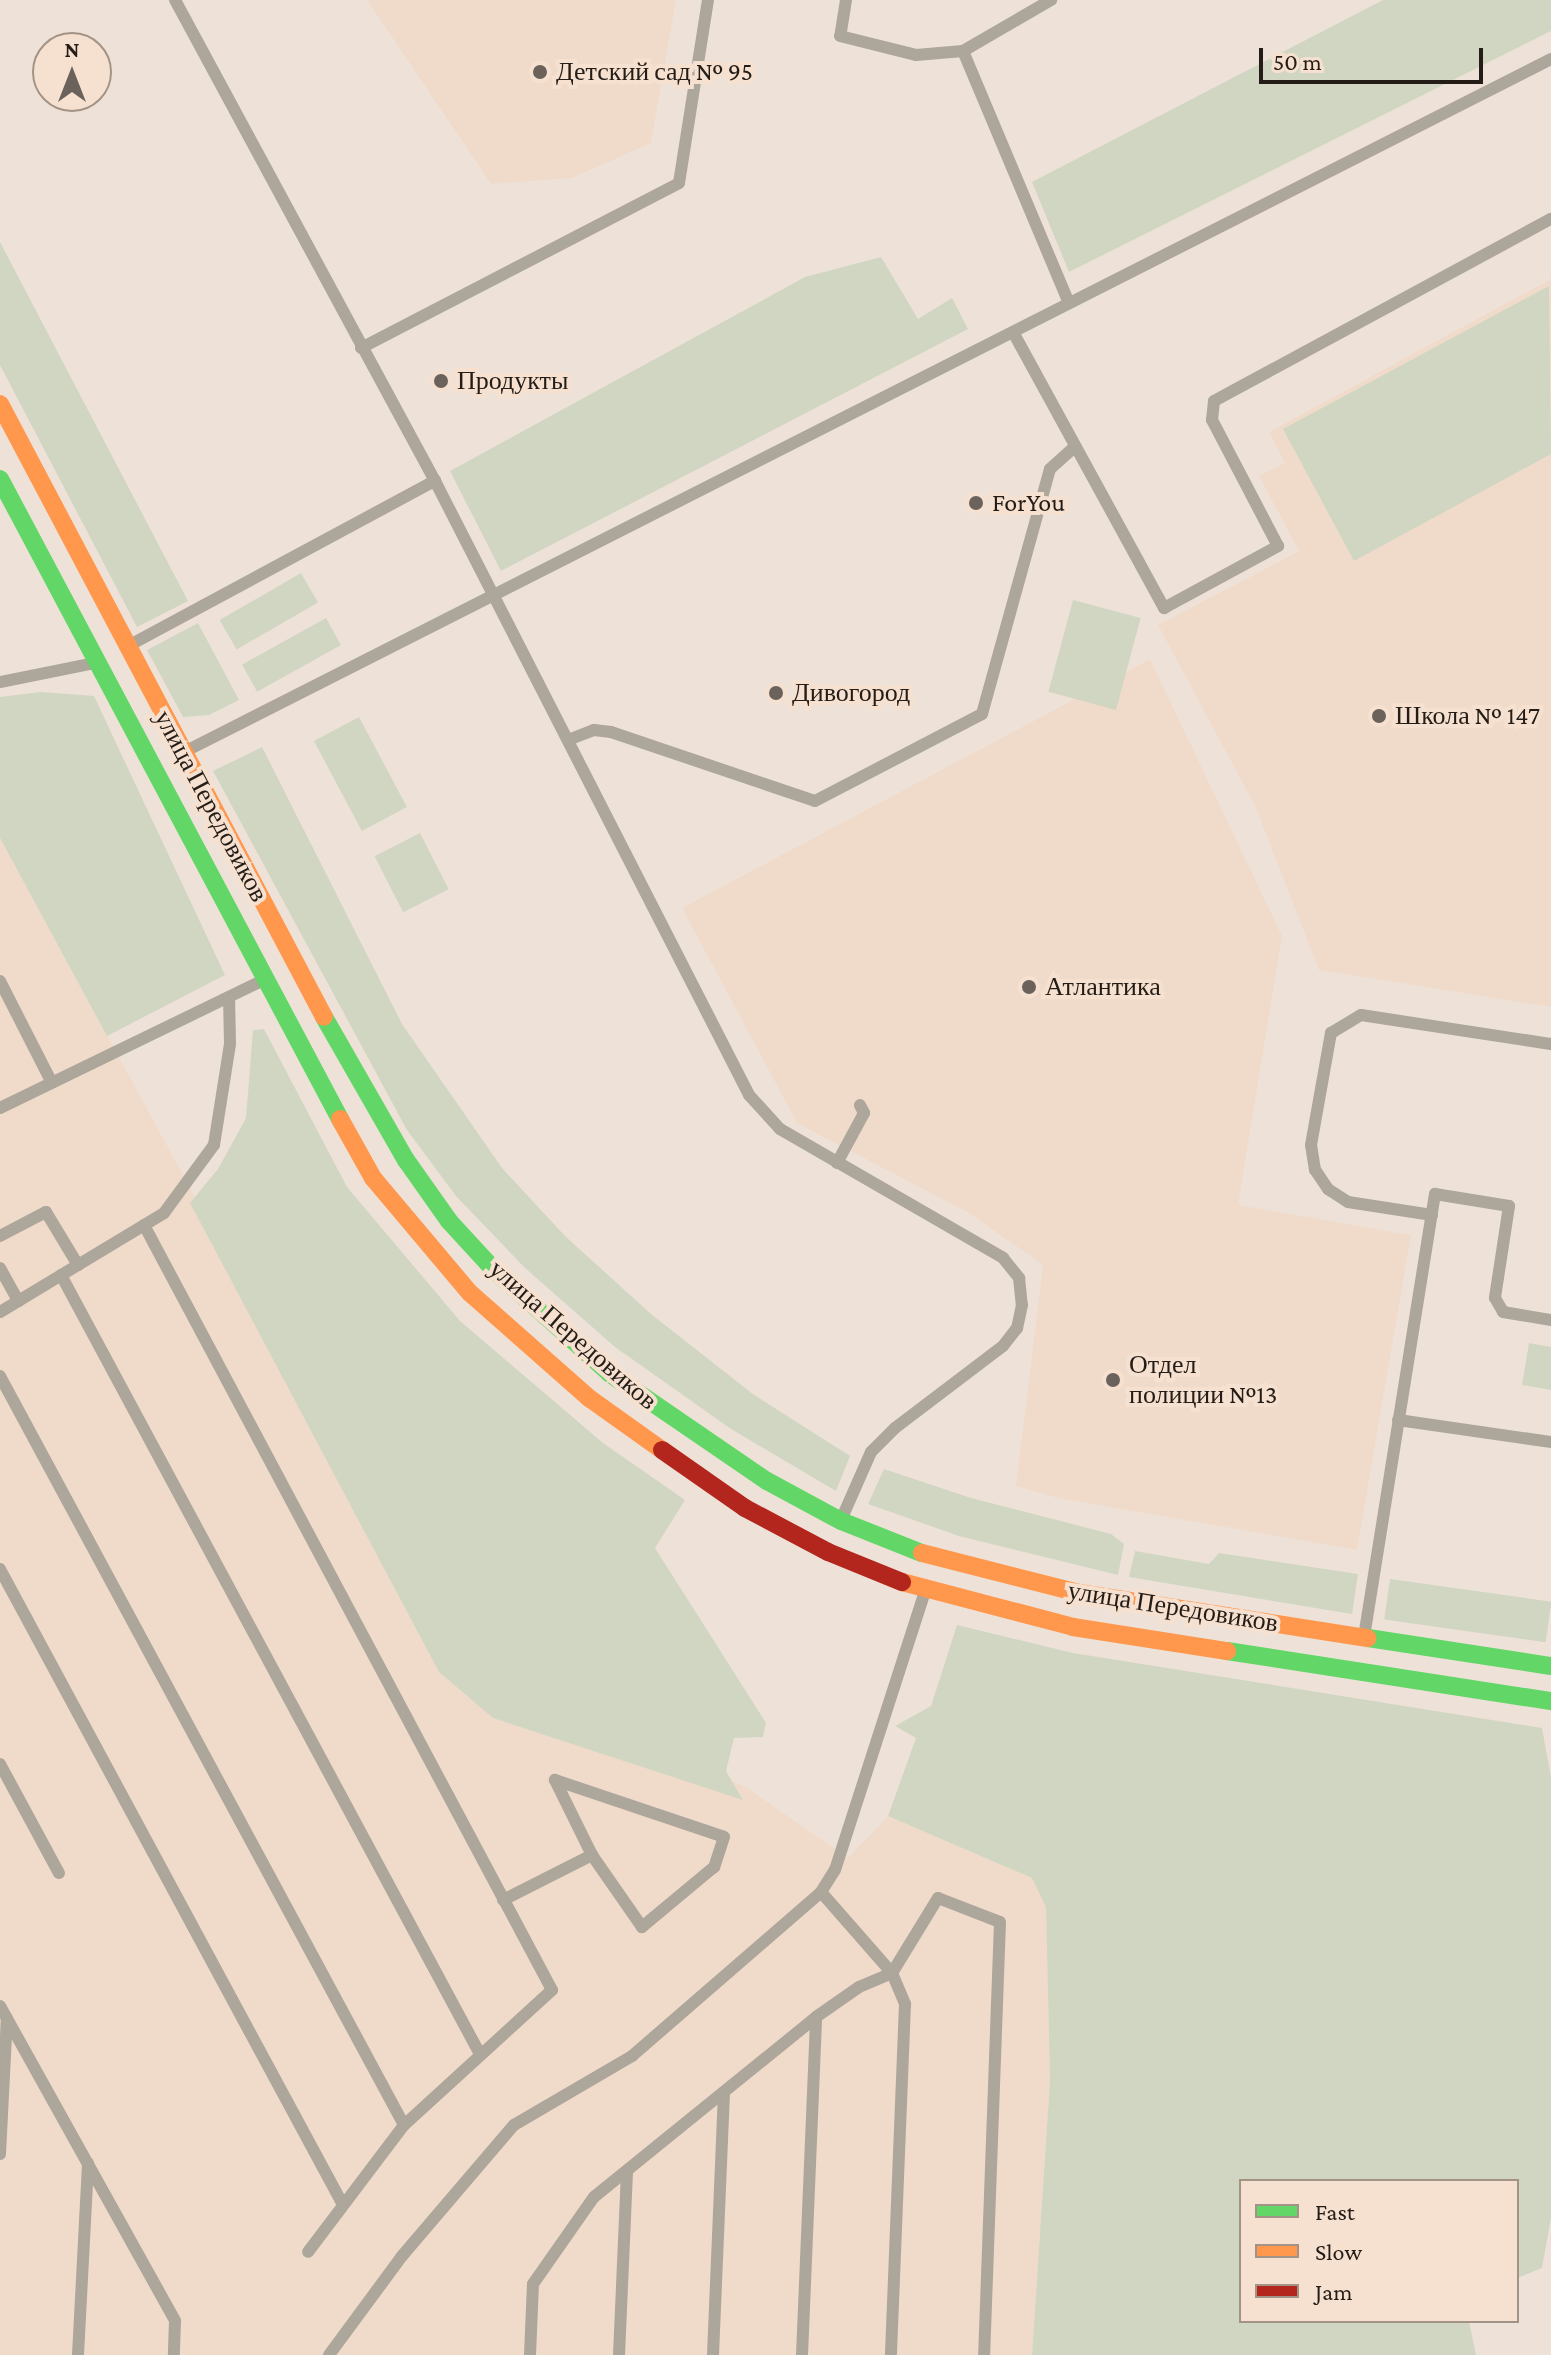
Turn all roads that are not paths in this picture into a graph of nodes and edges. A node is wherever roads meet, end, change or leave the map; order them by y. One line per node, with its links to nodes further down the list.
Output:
1 (175, 0): 10 (lane)
2 (708, 0): 10 (lane)
3 (846, 0): 5 (lane)
4 (1051, 0): 5 (lane)
5 (963, 51): 8 (lane)
6 (1551, 59): 8 (lane)
7 (1551, 219): 12 (lane)
8 (1069, 303): 9 (lane)
9 (1013, 332): 12 (lane); 15 (lane)
10 (361, 348): 14 (lane)
11 (0, 404): 16 (street, улица Передовиков)
12 (1073, 448): 18 (lane)
13 (0, 479): 16 (street, улица Передовиков)
14 (435, 481): 15 (lane); 16 (lane)
15 (494, 598): 18 (lane); 19 (lane)
16 (112, 655): 17 (lane); 19 (street, улица Передовиков); 19 (street, улица Передовиков)
17 (0, 682)
18 (568, 740): 28 (lane)
19 (168, 761): 20 (street, улица Передовиков); 21 (street, улица Передовиков)
20 (294, 964): 21 (lane); 41 (street, улица Передовиков)
21 (263, 980): 23 (lane); 41 (street, улица Передовиков)
22 (0, 981): 25 (lane)
23 (229, 997): 25 (lane); 30 (lane)
24 (1551, 1044): 29 (lane)
25 (52, 1083): 27 (lane)
26 (860, 1105): 28 (lane)
27 (0, 1108)
28 (837, 1163): 41 (lane)
29 (1432, 1215): 37 (lane); 39 (lane)
30 (144, 1225): 32 (lane); 52 (lane)
31 (0, 1236): 32 (lane)
32 (78, 1265): 34 (lane)
33 (0, 1268): 35 (lane)
34 (61, 1275): 35 (lane); 57 (lane)
35 (18, 1301): 36 (lane)
36 (0, 1312)
37 (1551, 1320)
38 (0, 1376): 59 (lane)
39 (1398, 1420): 40 (lane); 45 (lane)
40 (1551, 1442)
41 (834, 1537): 42 (street, улица Передовиков); 44 (street, улица Передовиков)
42 (936, 1558): 44 (lane); 45 (street, улица Передовиков)
43 (0, 1569): 63 (lane)
44 (925, 1591): 45 (street, улица Передовиков); 51 (lane)
45 (1361, 1655): 46 (street, улица Передовиков); 47 (street, улица Передовиков)
46 (1551, 1666)
47 (1551, 1701)
48 (0, 1764): 50 (lane)
49 (592, 1855): 49 (lane); 52 (lane)
50 (59, 1873)
51 (821, 1892): 53 (lane); 67 (lane)
52 (503, 1900): 57 (lane)
53 (892, 1973): 55 (lane); 72 (lane); 73 (lane)
54 (0, 2006): 56 (lane)
55 (816, 2017): 58 (lane); 71 (lane)
56 (7, 2018): 60 (lane); 61 (lane)
57 (480, 2054): 59 (lane)
58 (724, 2092): 62 (lane); 70 (lane)
59 (404, 2125): 63 (lane)
60 (0, 2154)
61 (88, 2163): 65 (lane); 66 (lane)
62 (627, 2171): 68 (lane); 69 (lane)
63 (342, 2203): 64 (lane)
64 (308, 2252)
65 (78, 2355)
66 (174, 2355)
67 (329, 2355)
68 (530, 2355)
69 (619, 2355)
70 (713, 2355)
71 (802, 2355)
72 (891, 2355)
73 (984, 2355)

